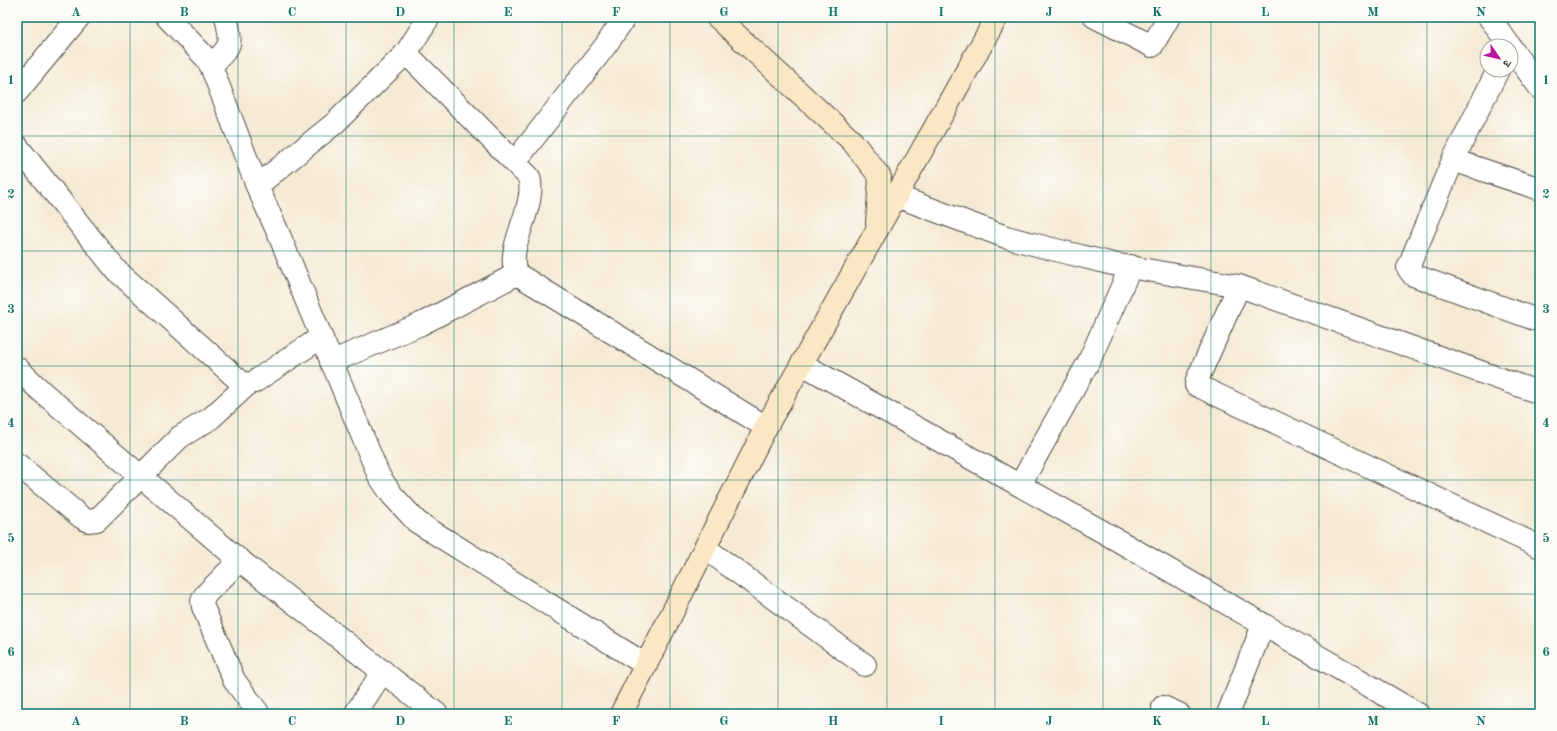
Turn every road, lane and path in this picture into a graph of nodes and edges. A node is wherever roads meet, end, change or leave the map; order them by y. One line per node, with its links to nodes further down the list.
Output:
1 (79, 17): 17 (street)
2 (167, 17): 14 (street)
3 (226, 17): 14 (street)
4 (429, 17): 12 (street)
5 (625, 17): 20 (street)
6 (717, 17): 24 (main road)
7 (997, 17): 23 (main road)
8 (1095, 17): 9 (street)
9 (1169, 17)
10 (1489, 17): 11 (street)
11 (1504, 38)
12 (406, 53): 20 (street); 21 (street)
13 (1519, 59): 16 (street)
14 (211, 66): 21 (street)
15 (1494, 78): 19 (street)
16 (1540, 88)
17 (17, 92)
18 (17, 146): 33 (street)
19 (1453, 160): 22 (street); 28 (street)
20 (515, 162): 26 (street)
21 (257, 186): 29 (street)
22 (1540, 189)
23 (896, 196): 24 (main road); 25 (street)
24 (877, 230): 31 (main road)
25 (1131, 266): 27 (street); 38 (street)
26 (517, 274): 30 (street); 35 (street)
27 (1239, 286): 34 (street); 39 (street)
28 (1540, 321)
29 (320, 338): 30 (street); 33 (street)
30 (331, 362): 43 (street)
31 (802, 364): 35 (main road); 38 (street)
32 (17, 368): 37 (street)
33 (248, 384): 37 (street)
34 (1540, 393)
35 (766, 427): 40 (main road)
36 (17, 464): 37 (street)
37 (141, 476): 41 (street)
38 (1020, 485): 42 (street)
39 (1540, 547)
40 (705, 548): 43 (main road); 44 (street)
41 (240, 560): 45 (street); 46 (street)
42 (1263, 624): 50 (street); 51 (street)
43 (646, 665): 49 (main road)
44 (865, 665)
45 (383, 671): 47 (street); 48 (street)
46 (259, 714)
47 (355, 714)
48 (437, 714)
49 (621, 714)
50 (1228, 714)
51 (1418, 714)

